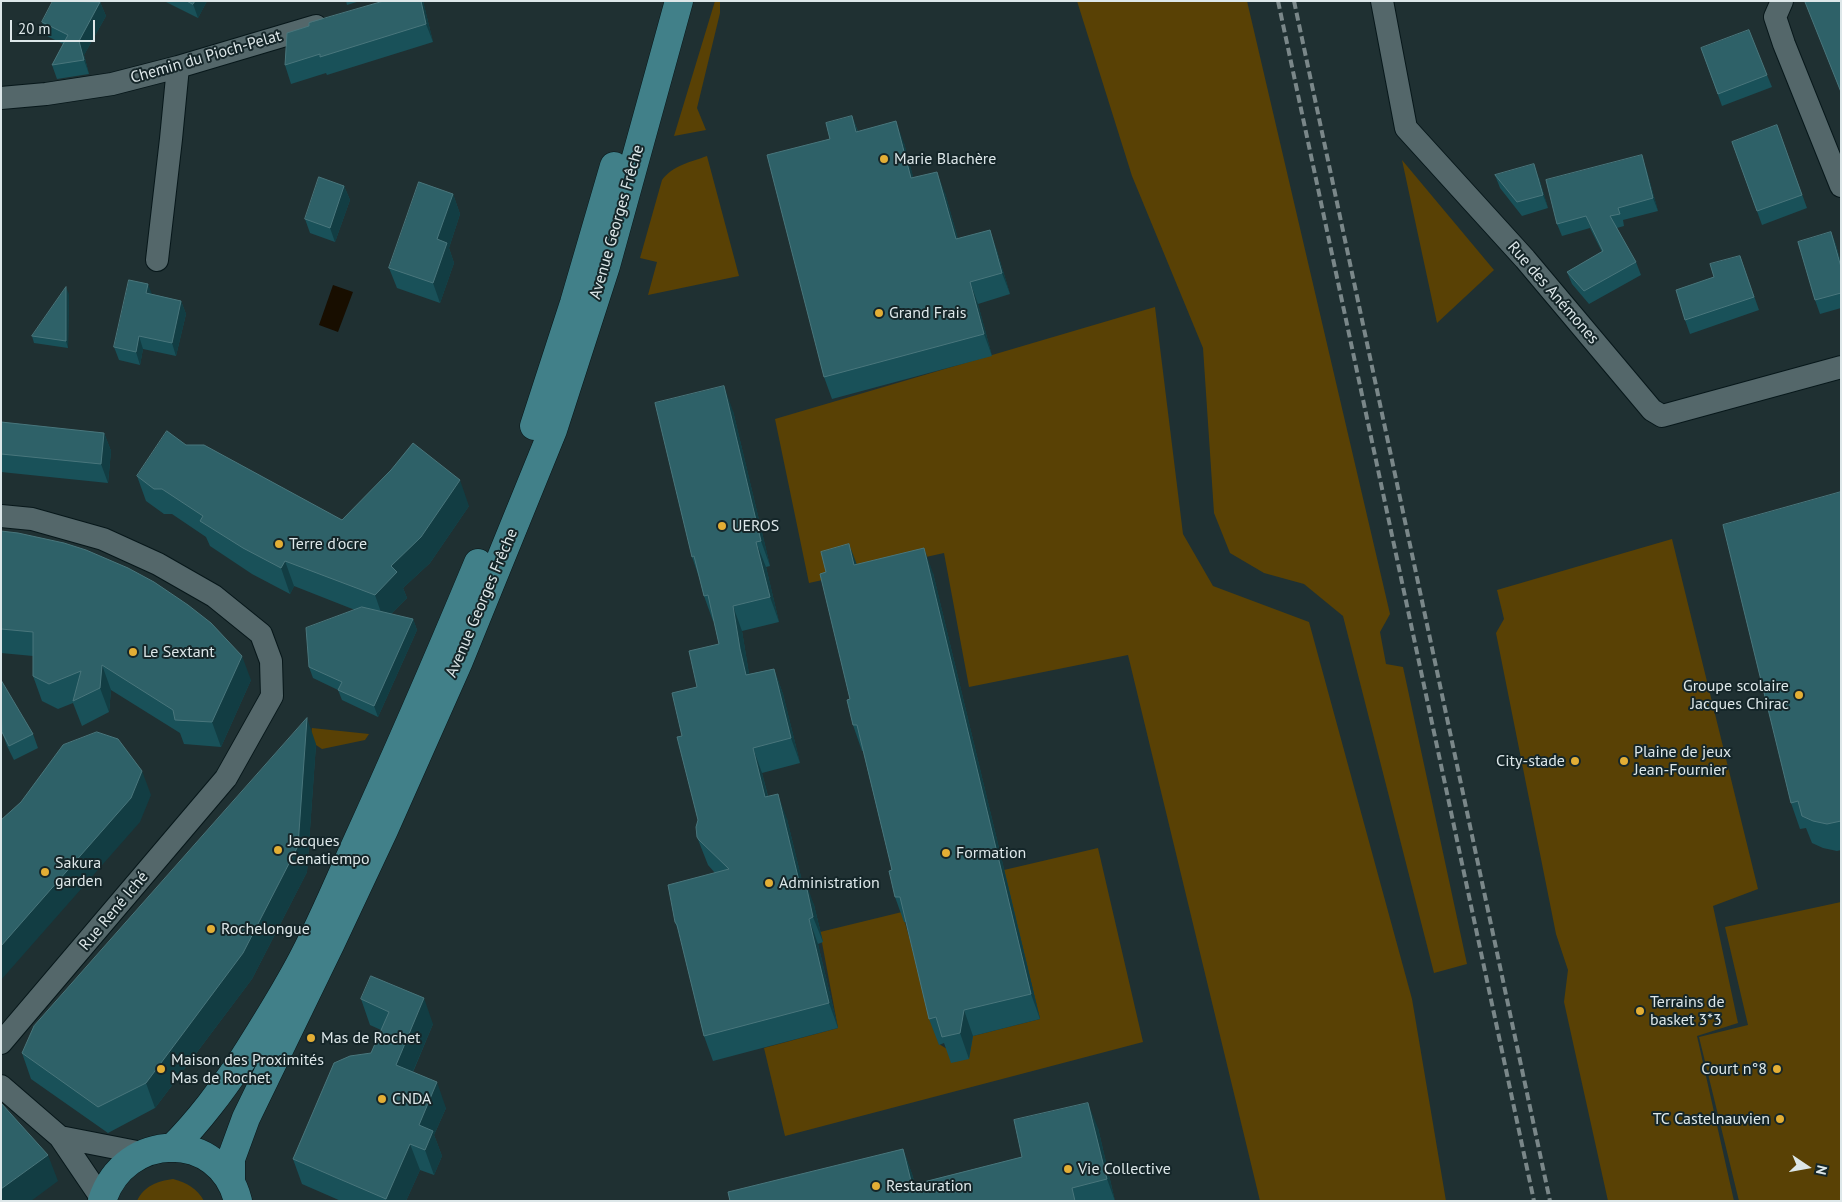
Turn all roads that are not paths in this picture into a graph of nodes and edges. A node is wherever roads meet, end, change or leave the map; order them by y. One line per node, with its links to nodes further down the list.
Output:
1 (661, 1): 15 (main road, Avenue Georges Frêche)
2 (679, 1): 17 (main road, Avenue Georges Frêche)
3 (1382, 1): 10 (street, Rue des Anémones)
4 (1782, 1): 8 (street)
5 (332, 22): 6 (street, Chemin du Pioch-Pelat)
6 (178, 67): 7 (street, Chemin du Pioch-Pelat); 9 (street)
7 (1, 98)
8 (1841, 186)
9 (157, 260)
10 (1841, 367)
11 (1, 516): 12 (street, Rue René Iché)
12 (1, 1043)
13 (1, 1086): 14 (street)
14 (60, 1137): 16 (street); 18 (street)
15 (172, 1148): 16 (main road); 17 (main road)
16 (142, 1153): 18 (main road)
17 (234, 1192)
18 (102, 1200)

